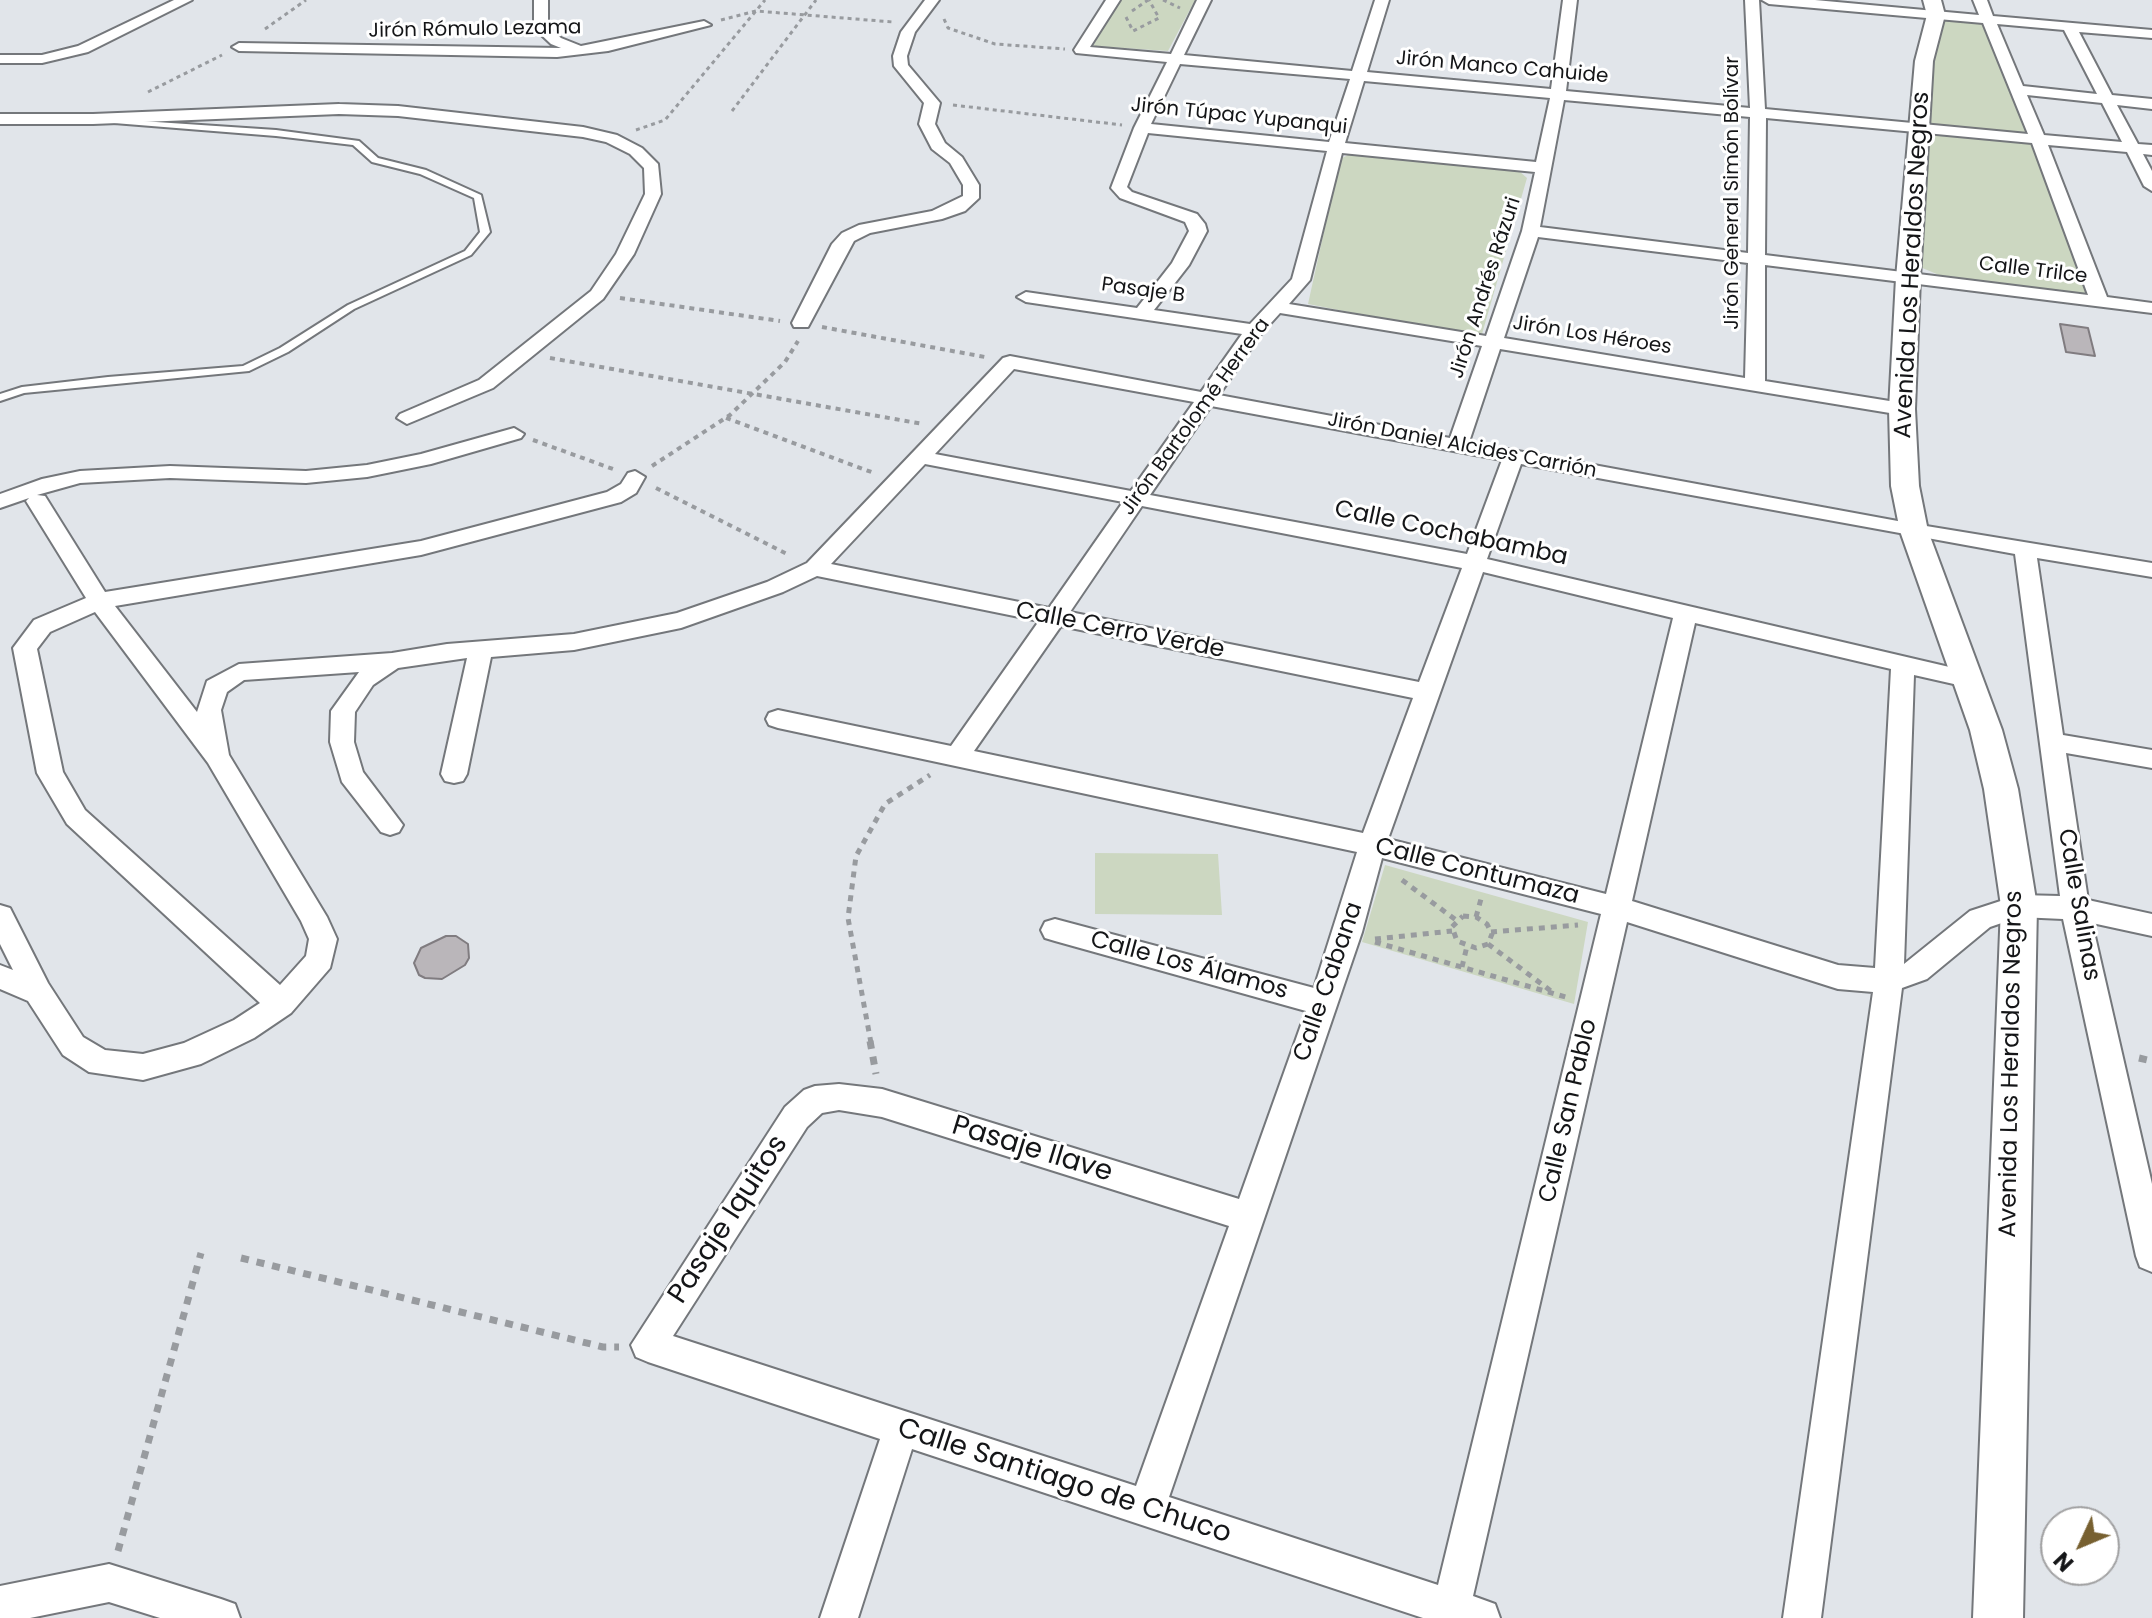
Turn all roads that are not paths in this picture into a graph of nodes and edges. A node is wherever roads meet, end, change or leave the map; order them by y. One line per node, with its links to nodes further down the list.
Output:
1 (185, 0): 19 (street)
2 (541, 0): 17 (street)
3 (932, 0): 44 (street)
4 (1113, 0): 18 (street, Jirón Manco Cahuide)
5 (1204, 0): 18 (street)
6 (1382, 0): 20 (street, Jirón Bartolomé Herrera)
7 (1570, 0): 22 (street, Jirón Andrés Rázuri)
8 (1752, 0): 25 (street, Jirón General Simón Bolívar)
9 (1769, 0): 11 (street)
10 (1980, 0): 12 (street)
11 (1934, 7): 12 (street); 28 (street, Avenida Los Heraldos Negros)
12 (1987, 19): 14 (street); 21 (street)
13 (704, 25): 17 (street, Jirón Rómulo Lezama)
14 (2069, 26): 15 (street); 23 (street)
15 (2152, 34)
16 (239, 47): 17 (street, Jirón Rómulo Lezama)
17 (578, 50)
18 (1174, 58): 20 (street, Jirón Manco Cahuide); 29 (street)
19 (0, 59)
20 (1358, 75): 22 (street, Jirón Manco Cahuide); 31 (street, Jirón Bartolomé Herrera)
21 (2018, 90): 23 (street); 30 (street)
22 (1558, 93): 25 (street, Jirón Manco Cahuide); 34 (street, Jirón Andrés Rázuri)
23 (2107, 99): 24 (street); 32 (street)
24 (2152, 104)
25 (1758, 112): 28 (street, Jirón Manco Cahuide); 37 (street, Jirón General Simón Bolívar)
26 (0, 119): 27 (street)
27 (93, 119): 48 (lane); 51 (street)
28 (1919, 127): 30 (street, Jirón Manco Cahuide); 38 (street, Avenida Los Heraldos Negros)
29 (1142, 128): 31 (street, Jirón Túpac Yupanqui); 43 (street)
30 (2038, 139): 32 (street, Jirón Manco Cahuide); 40 (street)
31 (1336, 146): 34 (street, Jirón Túpac Yupanqui); 41 (street, Jirón Bartolomé Herrera)
32 (2132, 148): 33 (street, Jirón Manco Cahuide); 35 (street)
33 (2152, 150)
34 (1544, 168): 36 (street, Jirón Andrés Rázuri)
35 (2152, 186)
36 (1531, 231): 37 (street, Calle Trilce); 46 (street, Jirón Andrés Rázuri)
37 (1757, 259): 38 (street, Calle Trilce); 47 (street, Jirón General Simón Bolívar)
38 (1908, 278): 40 (street, Calle Trilce); 50 (street, Avenida Los Heraldos Negros)
39 (1026, 297): 43 (street, Pasaje B)
40 (2100, 302): 42 (street, Calle Trilce)
41 (1276, 307): 45 (street, Jirón Bartolomé Herrera); 46 (street, Jirón Los Héroes)
42 (2152, 308)
43 (1142, 313): 45 (street, Pasaje B)
44 (801, 323)
45 (1254, 330): 49 (street, Jirón Bartolomé Herrera)
46 (1492, 343): 47 (street, Jirón Los Héroes); 53 (street, Jirón Andrés Rázuri)
47 (1755, 385): 50 (street, Jirón Los Héroes)
48 (0, 398)
49 (1206, 398): 53 (street, Jirón Daniel Alcides Carrión); 55 (street, Jirón Daniel Alcides Carrión); 57 (street, Jirón Bartolomé Herrera)
50 (1902, 409): 60 (street, Avenida Los Heraldos Negros)
51 (407, 418)
52 (514, 434): 58 (street)
53 (1458, 445): 54 (street, Jirón Daniel Alcides Carrión)
54 (1514, 455): 60 (street, Jirón Daniel Alcides Carrión); 62 (street, Calle Cabana)
55 (920, 457): 57 (street, Calle Cochabamba); 63 (street)
56 (635, 477): 65 (street)
57 (1137, 499): 62 (street, Calle Cochabamba); 67 (street, Jirón Bartolomé Herrera)
58 (0, 501)
59 (37, 501): 65 (street)
60 (1914, 531): 61 (street, Jirón Daniel Alcides Carrión); 71 (street, Avenida Los Heraldos Negros)
61 (2025, 550): 64 (street, Jirón Daniel Alcides Carrión); 74 (street, Calle Salinas)
62 (1474, 563): 66 (street, Calle Cochabamba); 72 (street, Calle Cabana)
63 (815, 568): 67 (street, Calle Cerro Verde); 68 (street)
64 (2152, 570)
65 (99, 601): 75 (street); 91 (street)
66 (1686, 613): 70 (street, Calle Cochabamba); 82 (street, Calle San Pablo)
67 (1054, 618): 72 (street, Calle Cerro Verde); 76 (street, Jirón Bartolomé Herrera)
68 (481, 649): 69 (street); 78 (street)
69 (392, 661): 75 (street); 79 (street)
70 (1903, 663): 71 (street, Calle Cochabamba); 88 (street)
71 (1967, 679): 81 (street, Avenida Los Heraldos Negros)
72 (1426, 692): 80 (street, Calle Cabana)
73 (778, 719): 76 (street, Calle Contumaza)
74 (2053, 742): 77 (street); 83 (street, Calle Salinas)
75 (217, 756): 91 (street)
76 (957, 757): 80 (street, Calle Contumaza)
77 (2152, 759)
78 (454, 774)
79 (390, 825)
80 (1372, 845): 82 (street, Calle Contumaza); 90 (street, Calle Cabana)
81 (2019, 906): 83 (street, Calle Contumaza); 88 (street, Calle Contumaza); 104 (street, Avenida Los Heraldos Negros)
82 (1615, 907): 88 (street, Calle Contumaza); 100 (street, Calle San Pablo)
83 (2075, 908): 85 (street, Calle Contumaza); 94 (street, Calle Salinas)
84 (0, 916): 89 (street)
85 (2152, 925)
86 (1055, 930): 90 (street, Calle Los Álamos)
87 (0, 977): 89 (street)
88 (1889, 981): 103 (street)
89 (38, 992): 91 (street)
90 (1323, 1003): 93 (street, Calle Cabana)
91 (281, 1004)
92 (815, 1100): 93 (street, Pasaje Ilave); 95 (street, Pasaje Iquitos)
93 (1248, 1217): 97 (street, Calle Cabana)
94 (2152, 1256)
95 (648, 1345): 96 (street, Calle Santiago de Chuco)
96 (901, 1428): 97 (street, Calle Santiago de Chuco); 102 (street)
97 (1146, 1509): 99 (street, Calle Santiago de Chuco)
98 (0, 1605): 101 (street)
99 (1406, 1606): 100 (street, Calle Santiago de Chuco)
100 (1466, 1613)
101 (221, 1618)
102 (839, 1618)
103 (1802, 1618)
104 (1998, 1618)

